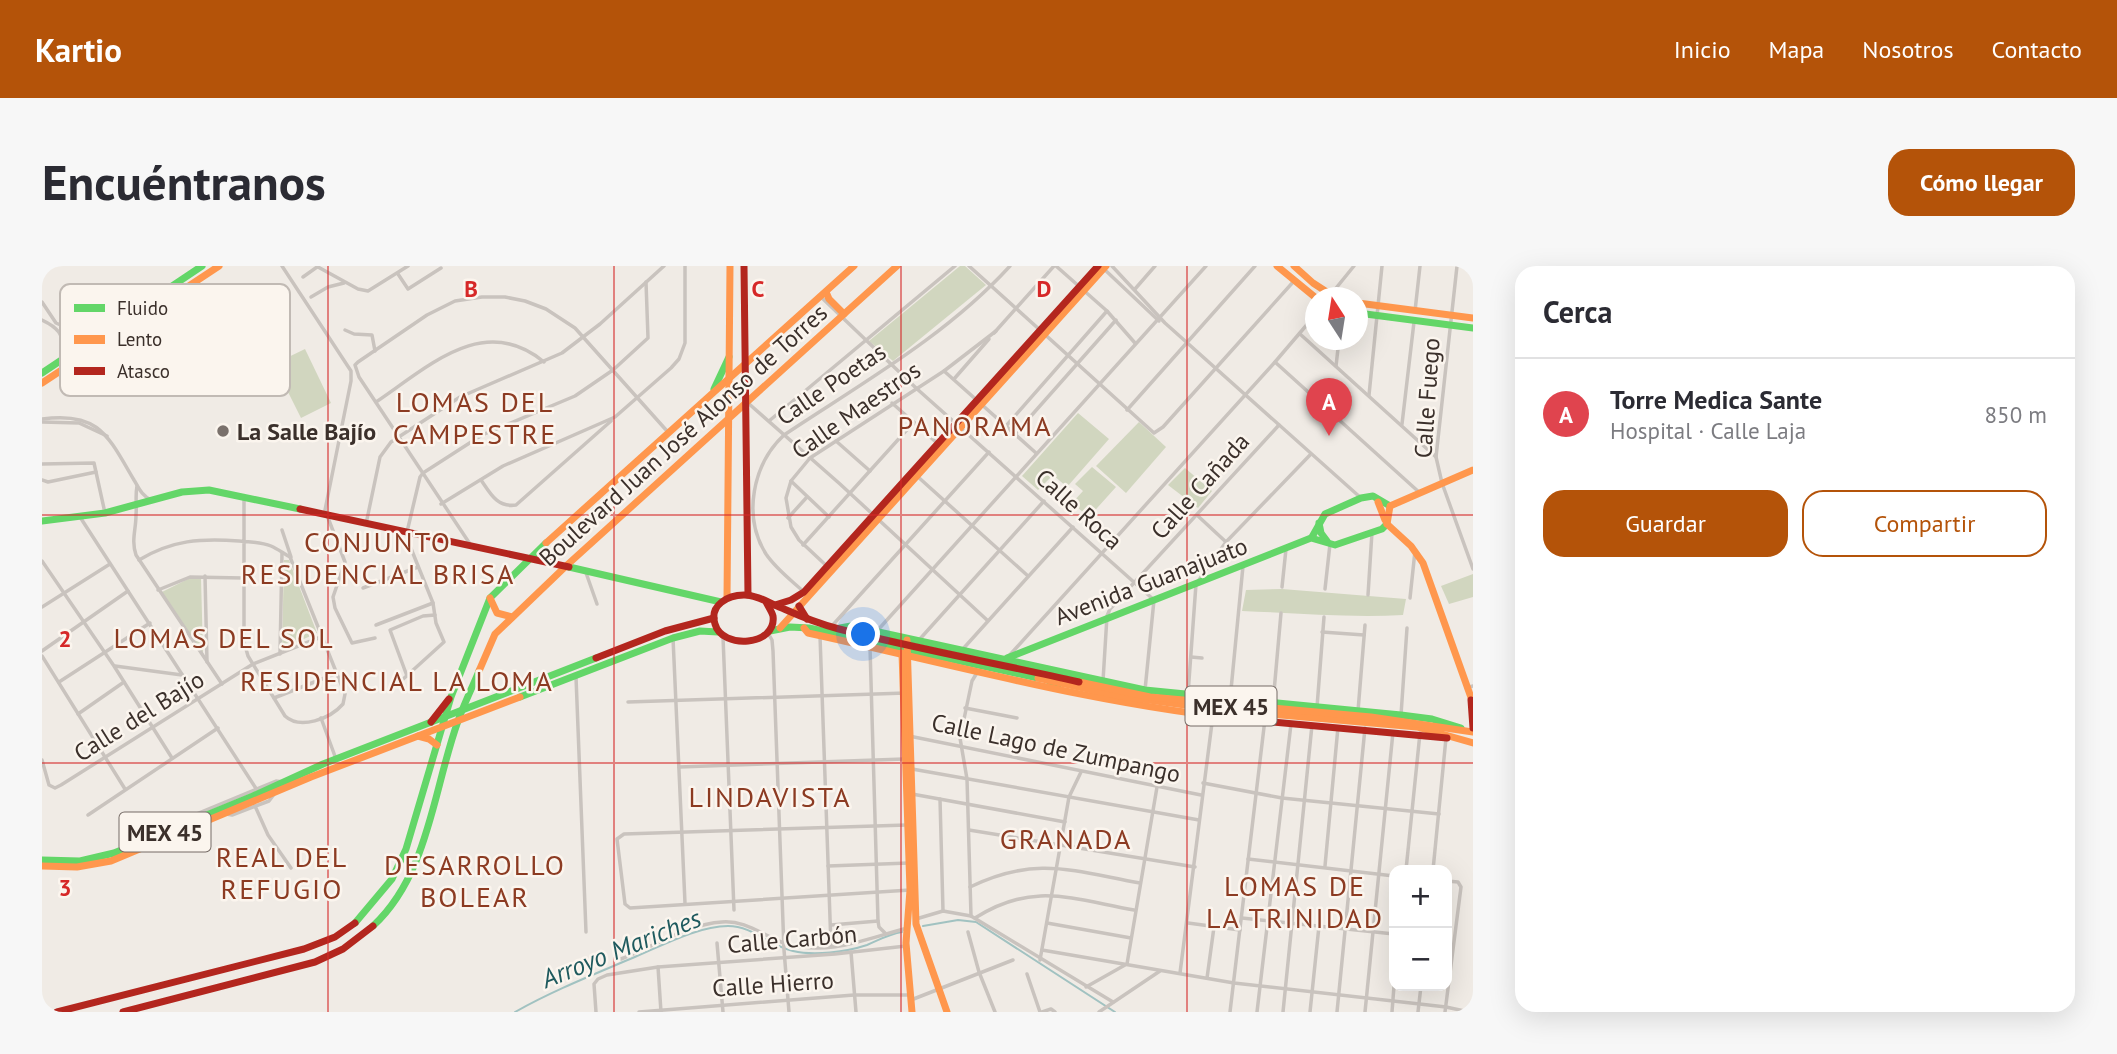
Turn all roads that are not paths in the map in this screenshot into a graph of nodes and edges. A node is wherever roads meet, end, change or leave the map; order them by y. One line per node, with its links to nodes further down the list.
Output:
1 (202, 266): 32 (main road)
2 (219, 266): 33 (main road)
3 (282, 266): 148 (street)
4 (318, 266): 28 (street); 30 (street)
5 (408, 266): 27 (street)
6 (664, 266): 31 (street)
7 (685, 266): 95 (street)
8 (730, 266): 74 (main road)
9 (744, 266): 76 (main road)
10 (854, 266): 40 (main road, Boulevard Juan José Alonso de Torres)
11 (897, 266): 50 (main road, Boulevard Juan José Alonso de Torres)
12 (955, 266): 68 (street)
13 (969, 266): 34 (street)
14 (1010, 266): 34 (street, Calle Poetas)
15 (1055, 266): 37 (street); 46 (street, Calle Maestros)
16 (1155, 266): 38 (street)
17 (1206, 266): 53 (street)
18 (1255, 266): 70 (street)
19 (1277, 266): 29 (main road)
20 (1354, 266): 36 (street)
21 (1382, 266): 44 (street)
22 (1420, 266): 48 (street)
23 (1457, 266): 51 (street, Calle Fuego)
24 (1104, 267): 37 (main road); 38 (street); 53 (street)
25 (441, 268): 27 (street)
26 (1300, 268): 35 (main road)
27 (397, 273): 30 (street)
28 (303, 276)
29 (1294, 281): 39 (main road); 83 (street)
30 (346, 282): 41 (street)
31 (646, 282): 67 (street); 84 (street)
32 (176, 284)
33 (189, 284)
34 (991, 287): 46 (street); 80 (street, Calle Poetas)
35 (1320, 287)
36 (1338, 287)
37 (1082, 288): 47 (street); 65 (main road)
38 (1135, 289): 53 (street)
39 (1305, 290)
40 (823, 295): 50 (main road); 76 (main road, Boulevard Juan José Alonso de Torres)
41 (311, 297)
42 (42, 302): 45 (street)
43 (1368, 305): 44 (main road)
44 (1377, 306): 48 (main road); 52 (street)
45 (44, 310): 58 (street)
46 (1016, 310): 63 (street, Calle Maestros); 65 (street)
47 (1107, 311): 56 (street); 73 (street)
48 (1415, 311): 51 (main road)
49 (1368, 315): 52 (main road)
50 (842, 316): 68 (street, Calle Roca); 97 (main road, Boulevard Juan José Alonso de Torres)
51 (1451, 316): 54 (main road); 59 (street, Calle Fuego)
52 (1377, 317): 57 (main road); 94 (street)
53 (1159, 318): 69 (street); 70 (street)
54 (1473, 318)
55 (42, 320): 64 (street)
56 (1116, 320): 69 (street); 78 (street)
57 (1414, 322): 59 (main road); 107 (street)
58 (60, 325)
59 (1450, 326): 61 (main road); 121 (street, Calle Fuego)
60 (1305, 327): 66 (street)
61 (1473, 328)
62 (345, 330): 72 (street)
63 (996, 331): 85 (street, Calle Maestros); 88 (street, Calle Maestros)
64 (60, 332)
65 (1042, 333): 73 (street); 98 (main road)
66 (1300, 334): 77 (street); 81 (street)
67 (584, 337): 72 (street); 75 (street); 84 (street)
68 (865, 341): 80 (street, Calle Roca); 104 (street)
69 (1135, 343): 90 (street)
70 (1187, 343): 83 (street); 100 (street)
71 (1338, 350): 81 (street)
72 (375, 351): 96 (street)
73 (1068, 356): 78 (street); 109 (street)
74 (729, 357): 87 (main road); 92 (main road)
75 (544, 362): 96 (street); 115 (street)
76 (746, 362): 87 (main road, Boulevard Juan José Alonso de Torres); 97 (main road)
77 (1275, 362): 93 (street); 136 (street)
78 (1077, 363): 90 (street); 112 (street)
79 (60, 364): 86 (main road)
80 (891, 365): 91 (street, Calle Roca); 113 (street, Calle Poetas)
81 (1336, 366): 94 (street)
82 (60, 367): 89 (main road)
83 (1215, 368): 93 (street); 100 (street)
84 (613, 370): 95 (street); 127 (street)
85 (944, 371): 88 (street); 91 (street, Calle Maestros)
86 (42, 373)
87 (729, 377): 92 (main road, Boulevard Juan José Alonso de Torres); 102 (main road)
88 (954, 379): 98 (street)
89 (42, 383)
90 (1100, 384): 100 (street); 119 (street)
91 (916, 388): 99 (street, Calle Maestros); 106 (street, Calle Roca)
92 (712, 392): 111 (main road, Boulevard Juan José Alonso de Torres)
93 (1245, 394): 108 (street); 174 (street)
94 (1369, 395): 107 (street)
95 (638, 398): 101 (street); 111 (street)
96 (376, 402): 115 (street)
97 (747, 402): 102 (main road, Boulevard Juan José Alonso de Torres); 104 (street); 198 (main road)
98 (979, 402): 106 (main road); 109 (street)
99 (892, 403): 105 (street); 116 (street, Calle Maestros)
100 (1127, 410)
101 (615, 417): 110 (street); 114 (street)
102 (730, 418): 180 (main road, Boulevard Juan José Alonso de Torres); 204 (main road)
103 (42, 420): 134 (street)
104 (769, 421): 113 (street)
105 (914, 422): 117 (street); 125 (street)
106 (959, 424): 117 (main road); 118 (street, Calle Roca)
107 (1402, 424): 121 (street)
108 (1279, 425): 120 (street); 149 (street, Calle Cañada)
109 (1006, 426): 112 (street)
110 (591, 428): 114 (street); 131 (street)
111 (667, 431): 175 (main road, Boulevard Juan José Alonso de Torres)
112 (1015, 434): 119 (street)
113 (785, 435): 122 (street); 199 (street, Calle Poetas)
114 (596, 436): 131 (street)
115 (399, 437): 127 (street); 156 (street)
116 (836, 441): 122 (street, Calle Maestros); 125 (street)
117 (940, 445): 128 (main road)
118 (989, 452): 129 (street, Calle Roca); 142 (street)
119 (1036, 453): 129 (street)
120 (1311, 454): 139 (street); 165 (street)
121 (1436, 457): 133 (street, Calle Fuego)
122 (810, 458): 132 (street, Calle Maestros); 135 (street)
123 (42, 464): 126 (street)
124 (1473, 470): 133 (main road)
125 (870, 471): 135 (street)
126 (96, 472): 130 (street); 147 (street)
127 (422, 473): 144 (street); 162 (street)
128 (915, 475): 142 (street); 152 (main road)
129 (1016, 476): 143 (street, Calle Roca); 158 (street)
130 (42, 480)
131 (481, 480): 144 (street)
132 (791, 481): 137 (street); 153 (street, Calle Maestros)
133 (1442, 483): 136 (main road); 185 (street, Calle Fuego)
134 (137, 486): 141 (street); 145 (street)
135 (850, 493): 151 (street); 152 (street)
136 (1420, 493): 146 (main road)
137 (807, 497): 151 (street); 153 (street)
138 (244, 498): 141 (main road); 148 (main road); 164 (street)
139 (1361, 498): 140 (main road); 155 (main road)
140 (1377, 498): 146 (main road); 157 (main road)
141 (151, 500): 145 (main road)
142 (943, 501): 158 (street); 166 (street)
143 (1044, 501): 159 (street, Calle Roca); 172 (street)
144 (441, 504): 169 (street)
145 (135, 505): 147 (main road); 177 (street)
146 (1390, 506): 157 (main road)
147 (104, 513): 150 (main road)
148 (325, 516): 156 (main road); 235 (street)
149 (1198, 516): 165 (street); 190 (street, Calle Cañada)
150 (80, 517): 154 (main road); 179 (street)
151 (829, 517): 168 (street)
152 (875, 517): 166 (street); 183 (main road)
153 (788, 518): 168 (street)
154 (42, 521)
155 (1319, 522): 163 (main road); 167 (main road)
156 (366, 524): 162 (main road)
157 (1387, 524): 161 (main road); 171 (main road)
158 (971, 526): 172 (street); 184 (street)
159 (1073, 527): 174 (street, Calle Roca); 188 (street)
160 (282, 530): 176 (street)
161 (1372, 532): 167 (main road); 201 (street)
162 (407, 533): 169 (main road); 182 (street)
163 (1311, 538): 167 (main road); 170 (main road, Avenida Guanajuato)
164 (243, 541): 173 (street); 177 (street); 189 (street)
165 (1226, 542): 191 (street)
166 (905, 544): 184 (street); 226 (street)
167 (1330, 544): 194 (street)
168 (803, 545): 183 (street)
169 (471, 546): 175 (main road)
170 (1286, 549): 181 (main road, Avenida Guanajuato); 192 (street)
171 (1415, 550): 203 (street); 263 (main road)
172 (999, 551): 188 (street); 200 (street)
173 (282, 553): 176 (street); 243 (street)
174 (1102, 553): 190 (street, Calle Roca); 246 (street)
175 (529, 558): 180 (main road); 202 (main road, Boulevard Juan José Alonso de Torres)
176 (292, 559): 234 (street)
177 (139, 560): 195 (street)
178 (42, 561): 197 (street)
179 (110, 564): 196 (street); 197 (street)
180 (566, 566): 186 (main road); 214 (main road, Boulevard Juan José Alonso de Torres)
181 (1243, 566): 191 (main road, Avenida Guanajuato); 276 (street)
182 (418, 567): 193 (street); 206 (street)
183 (829, 568): 199 (main road)
184 (931, 569): 200 (street); 229 (street)
185 (1473, 569)
186 (585, 570): 204 (main road); 208 (street)
187 (205, 576): 189 (street); 195 (street); 249 (street)
188 (1028, 576): 219 (street)
189 (243, 578): 248 (street)
190 (1135, 583): 205 (street, Calle Roca); 218 (street, Calle Cañada)
191 (1196, 584): 205 (main road, Avenida Guanajuato); 244 (street)
192 (1282, 587)
193 (363, 588)
194 (1325, 589)
195 (158, 590): 249 (street)
196 (128, 592): 220 (street); 221 (street)
197 (65, 593): 210 (street); 220 (street)
198 (748, 594): 204 (main road); 207 (main road)
199 (806, 594): 207 (main road); 209 (main road)
200 (958, 595): 219 (street); 237 (street)
201 (1368, 595)
202 (490, 598): 214 (main road); 271 (main road, Boulevard Juan José Alonso de Torres)
203 (1410, 598)
204 (724, 600): 216 (main road)
205 (1154, 600): 218 (main road, Avenida Guanajuato); 267 (street)
206 (433, 603): 213 (street); 222 (street)
207 (770, 603): 212 (main road, MEX 45); 228 (main road)
208 (597, 604)
209 (799, 606): 212 (main road); 217 (main road)
210 (42, 607)
211 (1281, 612): 282 (street)
212 (793, 613): 217 (main road, MEX 45); 225 (main road)
213 (435, 615): 256 (street); 256 (street)
214 (512, 617): 265 (main road, Boulevard Juan José Alonso de Torres)
215 (1324, 617): 230 (street)
216 (714, 618): 231 (main road); 279 (main road, MEX 45)
217 (807, 619): 226 (main road, MEX 45)
218 (1107, 619): 246 (main road, Avenida Guanajuato); 259 (street)
219 (987, 620): 240 (street)
220 (84, 622): 241 (street); 242 (street)
221 (149, 623): 241 (street); 254 (street)
222 (376, 625)
223 (1365, 625): 232 (street)
224 (803, 627): 225 (main road, MEX 45); 233 (main road); 238 (main road, MEX 45)
225 (780, 628): 228 (main road, MEX 45)
226 (835, 628): 229 (main road); 238 (main road, MEX 45)
227 (1407, 628): 292 (street)
228 (769, 632): 231 (main road); 272 (street)
229 (876, 632): 238 (main road)
230 (1321, 632): 232 (street); 285 (street)
231 (721, 634): 236 (main road, MEX 45); 275 (street)
232 (1364, 635): 288 (street)
233 (820, 636): 239 (main road); 268 (street)
234 (321, 637): 243 (street, Calle del Bajío); 253 (street)
235 (375, 638)
236 (673, 638): 255 (main road, MEX 45); 277 (street)
237 (918, 642): 238 (main road); 240 (main road)
238 (904, 646): 239 (main road); 247 (main road, MEX 45); 251 (main road, MEX 45); 252 (main road); 266 (main road)
239 (870, 647): 269 (street)
240 (962, 650): 246 (main road)
241 (105, 653): 250 (street); 260 (street)
242 (42, 654): 260 (street)
243 (280, 654): 248 (street, Calle del Bajío)
244 (1191, 657): 245 (street); 270 (street)
245 (1202, 658)
246 (1006, 659): 247 (main road, Avenida Guanajuato); 259 (main road)
247 (996, 663): 251 (main road, Avenida Guanajuato); 267 (main road, MEX 45)
248 (253, 664): 262 (street, Calle del Bajío); 274 (street)
249 (208, 665): 262 (street)
250 (114, 666): 254 (street); 261 (street)
251 (987, 667): 252 (main road, Avenida Guanajuato); 257 (main road, MEX 45)
252 (978, 671): 264 (main road); 286 (street)
253 (337, 673): 274 (street); 295 (street)
254 (182, 675): 273 (street)
255 (575, 675): 298 (main road, MEX 45); 407 (street)
256 (407, 676): 258 (street)
257 (1046, 679): 264 (main road); 281 (main road, MEX 45)
258 (401, 681)
259 (1102, 681): 267 (main road)
260 (59, 682): 290 (street)
261 (124, 682): 290 (street); 304 (street)
262 (222, 684): 273 (street, Calle del Bajío)
263 (1470, 687): 278 (main road)
264 (1058, 688): 284 (main road)
265 (470, 692): 279 (main road); 287 (main road, Boulevard Juan José Alonso de Torres)
266 (906, 693): 269 (street); 311 (main road)
267 (1147, 694): 270 (main road); 283 (main road, MEX 45)
268 (822, 695): 269 (street); 272 (street); 321 (street)
269 (870, 695): 320 (street)
270 (1188, 696): 276 (main road)
271 (451, 697): 293 (main road, Boulevard Juan José Alonso de Torres); 300 (main road)
272 (774, 697): 275 (street); 322 (street)
273 (200, 698): 304 (street, Calle del Bajío); 306 (street)
274 (274, 698): 295 (street)
275 (726, 699): 277 (street); 324 (street)
276 (1230, 699): 283 (main road)
277 (675, 701): 280 (street); 326 (street)
278 (1472, 701): 309 (main road)
279 (482, 702): 287 (main road, MEX 45)
280 (628, 702)
281 (1160, 702): 284 (main road); 299 (main road, MEX 45)
282 (1273, 703): 283 (main road); 285 (main road)
283 (1253, 704): 294 (main road, MEX 45)
284 (1149, 706): 291 (main road)
285 (1317, 707): 288 (main road)
286 (965, 708): 296 (street); 316 (street)
287 (462, 710): 293 (main road, MEX 45); 298 (main road, Boulevard Juan José Alonso de Torres)
288 (1358, 711): 289 (main road)
289 (1387, 713): 292 (main road); 294 (main road)
290 (78, 714): 317 (street)
291 (1213, 715): 297 (main road); 330 (street)
292 (1401, 715): 309 (main road)
293 (445, 717): 300 (main road, MEX 45); 305 (main road, Boulevard Juan José Alonso de Torres)
294 (1371, 717): 309 (main road, MEX 45)
295 (321, 718): 323 (street)
296 (1017, 718)
297 (1265, 719): 301 (main road); 336 (street)
298 (458, 720): 305 (main road, MEX 45); 454 (main road, Boulevard Juan José Alonso de Torres)
299 (1356, 721): 303 (main road); 313 (main road, MEX 45)
300 (431, 722): 323 (main road, MEX 45)
301 (1292, 722): 302 (main road); 339 (street)
302 (1312, 723): 303 (main road); 341 (street)
303 (1338, 725): 307 (main road); 342 (street)
304 (153, 727): 317 (street, Calle del Bajío); 318 (street)
305 (442, 727): 312 (main road, MEX 45); 315 (main road, Boulevard Juan José Alonso de Torres)
306 (218, 728): 318 (street); 333 (street)
307 (1365, 728): 308 (main road); 344 (street)
308 (1394, 730): 310 (main road); 346 (street)
309 (1471, 731)
310 (1420, 733): 313 (main road); 347 (street)
311 (906, 735): 316 (street, Calle Lago de Zumpango); 325 (main road)
312 (418, 736): 315 (main road); 323 (main road, MEX 45)
313 (1449, 738): 314 (main road, MEX 45); 350 (street)
314 (1473, 743)
315 (437, 745): 453 (main road, Boulevard Juan José Alonso de Torres)
316 (960, 747): 327 (street, Calle Lago de Zumpango); 328 (street)
317 (105, 757): 319 (street, Calle del Bajío); 332 (street)
318 (172, 758): 332 (street)
319 (42, 760)
320 (873, 760): 321 (street); 325 (street); 354 (street)
321 (825, 761): 322 (street); 356 (street)
322 (777, 762): 324 (street); 357 (street)
323 (338, 763): 329 (main road, MEX 45); 334 (main road, MEX 45)
324 (727, 765): 326 (street); 358 (street)
325 (906, 765): 328 (street); 335 (main road)
326 (679, 767): 360 (street)
327 (1081, 772): 331 (street, Calle Lago de Zumpango); 338 (street)
328 (967, 779): 338 (street); 343 (street)
329 (283, 782): 333 (street); 361 (main road, MEX 45)
330 (1203, 783): 336 (street); 337 (street)
331 (1157, 786): 337 (street, Calle Lago de Zumpango); 348 (street)
332 (125, 789): 351 (street)
333 (257, 790): 361 (street)
334 (275, 793): 345 (street); 349 (main road, MEX 45)
335 (909, 793): 340 (street); 355 (main road); 401 (main road)
336 (1256, 794): 339 (street); 364 (street)
337 (1201, 795): 352 (street)
338 (1069, 797): 348 (street); 353 (street)
339 (1282, 797): 341 (street); 368 (street)
340 (940, 799): 343 (street); 392 (street)
341 (1305, 799): 342 (street); 369 (street)
342 (1331, 802): 344 (street); 375 (street)
343 (968, 803): 353 (street); 359 (street)
344 (1358, 805): 346 (street); 378 (street)
345 (254, 806): 349 (street); 377 (street)
346 (1385, 808): 347 (street); 379 (street)
347 (1412, 811): 350 (street); 370 (street)
348 (1154, 812): 352 (street); 363 (street)
349 (225, 813): 372 (main road, MEX 45)
350 (1439, 814): 371 (street)
351 (88, 815)
352 (1199, 820): 374 (street)
353 (1065, 822): 362 (street)
354 (875, 825): 355 (street); 356 (street); 366 (street)
355 (907, 825): 367 (main road)
356 (827, 827): 357 (street); 373 (street)
357 (779, 828): 358 (street); 388 (street)
358 (730, 830): 360 (street); 389 (street)
359 (969, 830): 362 (street); 383 (street)
360 (681, 831): 390 (street); 390 (street)
361 (140, 841): 365 (main road, MEX 45)
362 (1061, 845): 363 (street); 376 (street)
363 (1146, 859): 374 (street); 382 (street)
364 (1248, 859): 368 (street); 395 (street)
365 (42, 860)
366 (876, 863): 367 (street); 373 (street); 385 (street)
367 (909, 863): 384 (main road)
368 (1274, 863): 369 (street); 397 (street)
369 (1299, 865): 375 (street); 400 (street)
370 (1407, 865)
371 (1434, 865)
372 (42, 866)
373 (828, 866): 386 (street)
374 (1195, 867): 399 (street)
375 (1325, 867): 378 (street)
376 (1057, 868): 382 (street); 383 (street); 387 (street)
377 (291, 869)
378 (1352, 871): 379 (street); 405 (street)
379 (1379, 874): 380 (street); 409 (street)
380 (1389, 875)
381 (1452, 882): 415 (street)
382 (1140, 883): 393 (street)
383 (971, 887): 394 (street)
384 (910, 890): 385 (street); 401 (main road)
385 (877, 891): 386 (street); 396 (street)
386 (830, 895): 388 (street); 402 (street)
387 (1052, 896): 393 (street); 394 (street); 398 (street)
388 (781, 898): 389 (street); 417 (street)
389 (733, 901): 390 (street); 391 (street)
390 (685, 903)
391 (734, 910)
392 (943, 911): 394 (street); 401 (street)
393 (1135, 911): 412 (street)
394 (973, 917): 424 (street)
395 (1242, 918): 397 (street); 406 (street)
396 (878, 921): 402 (street); 410 (street)
397 (1268, 921): 400 (street); 434 (street)
398 (1047, 923): 412 (street); 419 (street)
399 (1188, 923): 404 (street); 431 (street)
400 (1293, 923): 403 (street); 437 (street)
401 (912, 924): 410 (street); 413 (main road); 416 (main road)
402 (831, 925): 418 (street)
403 (1319, 926): 405 (street); 440 (street)
404 (1214, 927): 406 (street); 432 (street)
405 (1345, 928): 409 (street); 441 (street)
406 (1240, 930): 433 (street)
407 (586, 932)
408 (968, 932): 429 (street)
409 (1373, 932): 411 (street); 444 (street)
410 (886, 934): 418 (street)
411 (1389, 934)
412 (1131, 938): 426 (street)
413 (920, 940): 416 (main road); 436 (main road)
414 (717, 943): 425 (street)
415 (1454, 943): 450 (street)
416 (906, 944): 420 (street, Calle Carbón); 443 (main road)
417 (784, 946): 418 (street); 421 (street); 422 (street)
418 (831, 946)
419 (1042, 950): 424 (street); 426 (street)
420 (851, 952): 421 (street, Calle Carbón); 442 (street)
421 (784, 957): 425 (street, Calle Carbón); 445 (street)
422 (621, 959)
423 (1013, 960): 429 (street, Calle Hierro)
424 (1040, 960): 435 (street)
425 (719, 962): 427 (street, Calle Carbón); 449 (street)
426 (1127, 964): 428 (street); 435 (street)
427 (658, 967): 451 (street); 455 (street, Calle Carbón)
428 (1160, 971): 431 (street); 447 (street)
429 (979, 972): 436 (street, Calle Hierro); 462 (street)
430 (1027, 974): 463 (street)
431 (1180, 974): 432 (street)
432 (1207, 978): 433 (street)
433 (1234, 983): 434 (street); 465 (street)
434 (1260, 986): 437 (street); 466 (street)
435 (1086, 987): 447 (street)
436 (938, 989): 443 (street, Calle Hierro); 461 (main road)
437 (1285, 989): 440 (street); 467 (street)
438 (1394, 991): 446 (street)
439 (1419, 991): 448 (street)
440 (1312, 992): 441 (street); 468 (street)
441 (1339, 994): 444 (street); 469 (street)
442 (854, 996): 443 (street, Calle Hierro); 445 (street, Calle Hierro); 459 (street)
443 (911, 997): 460 (main road)
444 (1366, 998): 446 (street); 470 (street)
445 (788, 1001): 449 (street, Calle Hierro); 458 (street)
446 (1393, 1001): 448 (street); 471 (street)
447 (1113, 1002): 452 (street)
448 (1418, 1004): 450 (street); 472 (street)
449 (723, 1006): 451 (street, Calle Hierro); 457 (street)
450 (1446, 1009): 473 (street)
451 (661, 1011): 456 (street, Calle Hierro)
452 (1100, 1011)
453 (57, 1012)
454 (122, 1012)
455 (596, 1012)
456 (639, 1012)
457 (723, 1012)
458 (789, 1012)
459 (856, 1012)
460 (912, 1012)
461 (947, 1012)
462 (995, 1012)
463 (1041, 1012): 464 (street)
464 (1055, 1012)
465 (1230, 1012)
466 (1257, 1012)
467 (1283, 1012)
468 (1310, 1012)
469 (1338, 1012)
470 (1365, 1012)
471 (1392, 1012)
472 (1418, 1012)
473 (1469, 1012)

